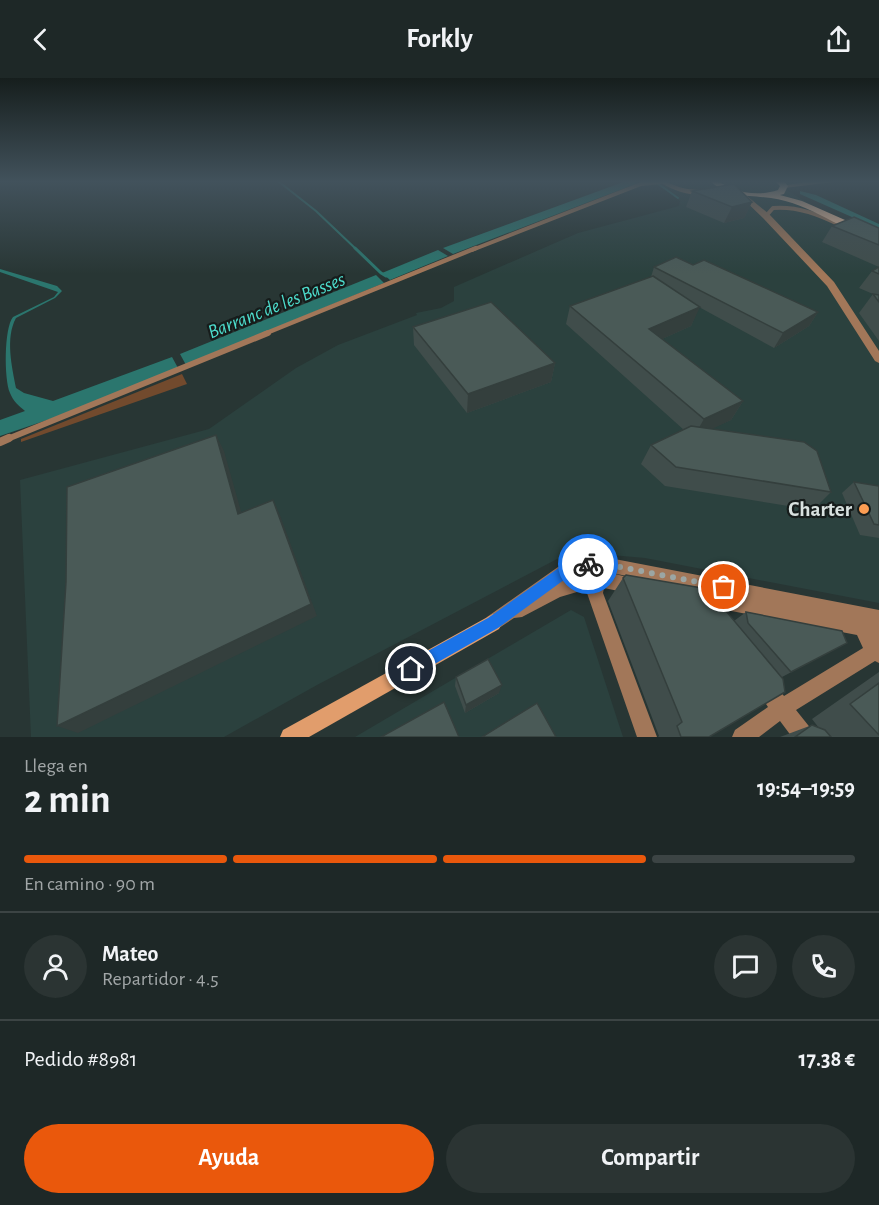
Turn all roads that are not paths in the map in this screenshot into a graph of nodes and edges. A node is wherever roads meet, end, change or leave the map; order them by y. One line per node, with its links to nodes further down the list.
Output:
1 (570, 212): 9 (lane)
2 (763, 212): 8 (street)
3 (805, 212): 7 (lane)
4 (820, 212): 6 (main road)
5 (832, 212): 6 (main road)
6 (879, 237)
7 (879, 244)
8 (879, 359)
9 (0, 442)
10 (596, 580): 11 (street); 13 (street); 14 (street); 19 (street)
11 (693, 582): 12 (street); 13 (street)
12 (879, 619)
13 (493, 623): 18 (street)
14 (870, 629): 15 (street)
15 (877, 652): 17 (street)
16 (754, 675): 17 (street)
17 (782, 708): 20 (street); 21 (street)
18 (290, 737)
19 (647, 737)
20 (742, 737)
21 (805, 737)

